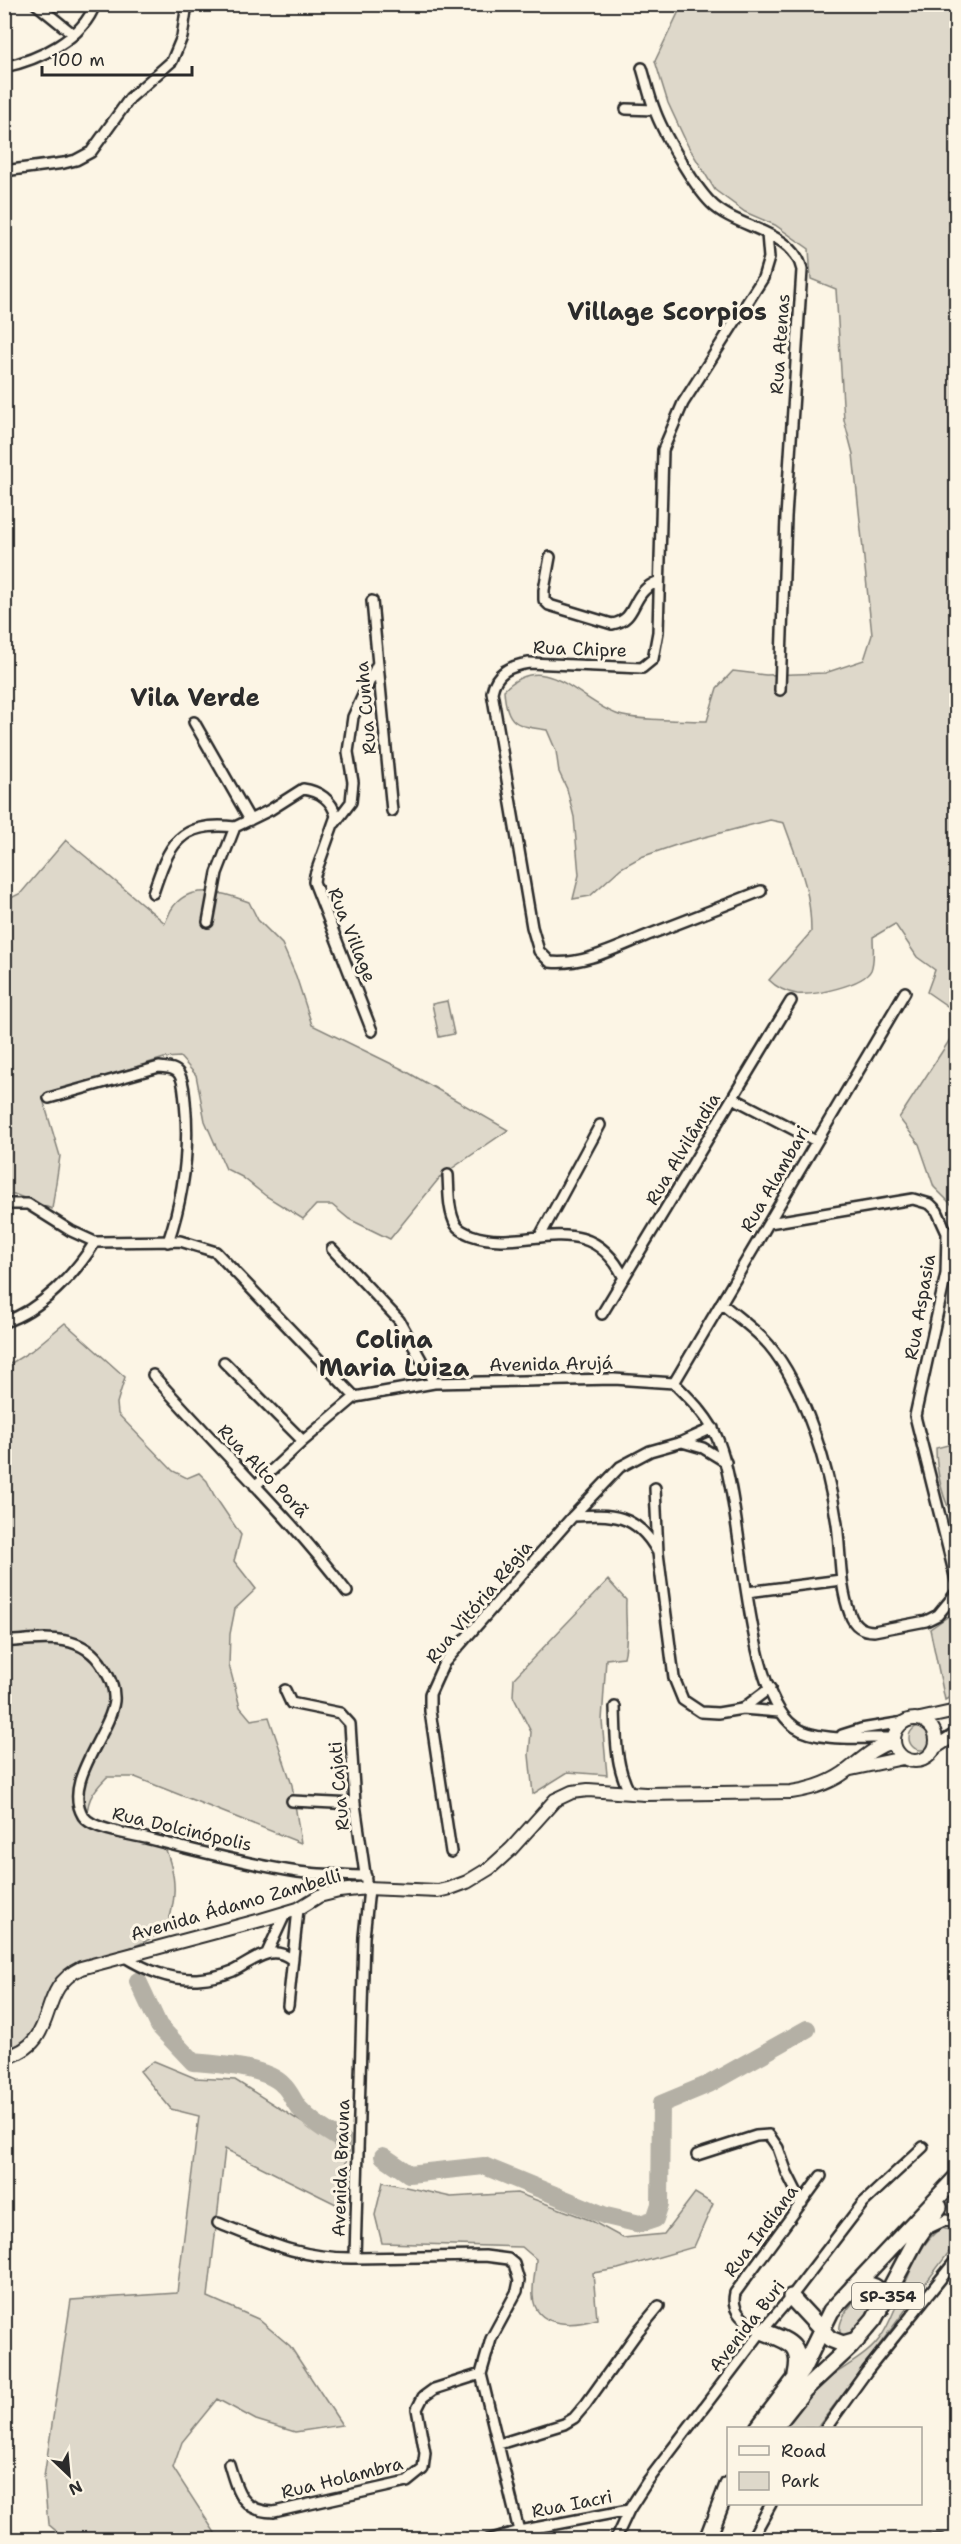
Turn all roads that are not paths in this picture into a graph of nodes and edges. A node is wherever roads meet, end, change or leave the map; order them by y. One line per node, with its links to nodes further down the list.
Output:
1 (36, 4): 4 (street)
2 (95, 4): 4 (street)
3 (187, 4): 9 (street)
4 (73, 34): 5 (street)
5 (4, 67)
6 (642, 68): 8 (street, Rua Atenas)
7 (626, 109): 8 (street)
8 (654, 110): 10 (street, Rua Atenas)
9 (4, 171)
10 (767, 234): 12 (street, Rua Chipre); 15 (street, Rua Atenas)
11 (550, 557): 12 (street)
12 (659, 581): 21 (street, Rua Chipre)
13 (372, 601): 14 (street, Rua Cunha)
14 (378, 663): 17 (street, Rua Cunha); 19 (street, Rua Village)
15 (780, 690)
16 (194, 722): 18 (street)
17 (392, 811)
18 (250, 820): 19 (street); 20 (street)
19 (334, 825): 26 (street, Rua Village)
20 (235, 827): 22 (street); 23 (street)
21 (761, 891)
22 (153, 893)
23 (208, 922)
24 (905, 992): 30 (street, Rua Alambari)
25 (791, 1001): 28 (street, Rua Alvilândia)
26 (372, 1031)
27 (49, 1098): 36 (street)
28 (733, 1098): 30 (street); 38 (street, Rua Alvilândia)
29 (600, 1125): 34 (street)
30 (816, 1141): 33 (street, Rua Alambari)
31 (448, 1175): 34 (street)
32 (4, 1204): 35 (street)
33 (769, 1223): 39 (street, Rua Alambari); 56 (street, Rua Aspasia)
34 (540, 1236): 38 (street)
35 (95, 1242): 36 (street); 41 (street)
36 (168, 1242): 46 (street)
37 (332, 1249): 44 (street)
38 (624, 1278): 40 (street, Rua Alvilândia)
39 (721, 1303): 45 (street, Rua Alambari); 55 (street)
40 (602, 1314)
41 (4, 1322)
42 (224, 1362): 48 (street)
43 (153, 1375): 51 (street, Rua Alto Porã)
44 (434, 1383): 45 (street, Avenida Arujá); 46 (street, Avenida Arujá)
45 (674, 1383): 47 (street)
46 (356, 1397): 48 (street)
47 (713, 1428): 49 (street, Rua Vitória Régia); 50 (street)
48 (303, 1441): 51 (street)
49 (682, 1443): 50 (street); 53 (street, Rua Vitória Régia)
50 (726, 1462): 58 (street)
51 (255, 1486): 57 (street, Rua Alto Porã)
52 (655, 1488): 54 (street)
53 (573, 1516): 54 (street); 78 (street, Rua Vitória Régia)
54 (658, 1554): 64 (street)
55 (841, 1580): 58 (street); 59 (street)
56 (957, 1580)
57 (347, 1592)
58 (747, 1592): 61 (street)
59 (957, 1593)
60 (4, 1642): 79 (street, Rua Dolcinópolis)
61 (770, 1688): 64 (street); 66 (street)
62 (285, 1690): 77 (street, Rua Cajati)
63 (615, 1707): 75 (street)
64 (742, 1709): 66 (street)
65 (957, 1711): 67 (street)
66 (779, 1712): 70 (street)
67 (920, 1719): 68 (street); 72 (street)
68 (904, 1722): 70 (street); 71 (street)
69 (957, 1734): 72 (street, Avenida Ádamo Zambelli)
70 (837, 1736): 71 (street)
71 (894, 1740): 73 (street); 74 (street, Avenida Ádamo Zambelli)
72 (936, 1747): 73 (street, Avenida Ádamo Zambelli)
73 (903, 1758): 74 (street, Avenida Ádamo Zambelli)
74 (847, 1771): 75 (street, Avenida Ádamo Zambelli)
75 (630, 1793): 79 (street, Avenida Ádamo Zambelli)
76 (292, 1801): 77 (street)
77 (355, 1804): 79 (street, Rua Cajati)
78 (451, 1852)
79 (367, 1884): 80 (street, Avenida Ádamo Zambelli); 94 (street, Avenida Brauna)
80 (292, 1910): 81 (street); 82 (street, Avenida Ádamo Zambelli); 83 (street)
81 (267, 1953): 82 (street); 83 (street)
82 (123, 1956): 85 (street, Avenida Ádamo Zambelli)
83 (291, 1959): 84 (street)
84 (288, 2006)
85 (4, 2058)
86 (923, 2147): 97 (street, Avenida Buri)
87 (696, 2155): 90 (street)
88 (821, 2176): 90 (street, Rua Indiana)
89 (954, 2182): 93 (main road, SP-354); 96 (main road, SP-354)
90 (802, 2203): 103 (street, Rua Indiana)
91 (218, 2223): 94 (street)
92 (957, 2224): 93 (street)
93 (916, 2240): 99 (main road, SP-354)
94 (355, 2258): 105 (street, Avenida Brauna)
95 (957, 2260): 109 (street)
96 (853, 2287): 99 (main road); 100 (main road, SP-354)
97 (791, 2297): 101 (main road); 103 (street, Avenida Buri)
98 (659, 2306): 110 (street)
99 (880, 2310): 104 (main road, SP-354)
100 (831, 2311): 101 (main road); 102 (main road, SP-354)
101 (809, 2314): 102 (main road)
102 (822, 2328): 104 (main road); 106 (main road, SP-354)
103 (762, 2331): 106 (main road); 115 (street, Avenida Buri)
104 (857, 2340): 108 (main road, SP-354)
105 (481, 2374): 110 (street); 111 (street, Rua Holambra)
106 (795, 2380): 107 (main road, SP-354)
107 (759, 2427)
108 (775, 2427)
109 (827, 2427)
110 (499, 2444): 116 (street)
111 (229, 2464)
112 (727, 2490): 117 (main road)
113 (728, 2505): 117 (main road)
114 (770, 2505): 120 (street)
115 (629, 2510): 116 (street, Rua Iacri); 119 (street, Avenida Buri)
116 (519, 2531): 118 (street, Rua Iacri)
117 (708, 2537)
118 (488, 2540)
119 (615, 2540)
120 (751, 2540)
121 (929, 2540): 122 (street)
122 (941, 2540)

